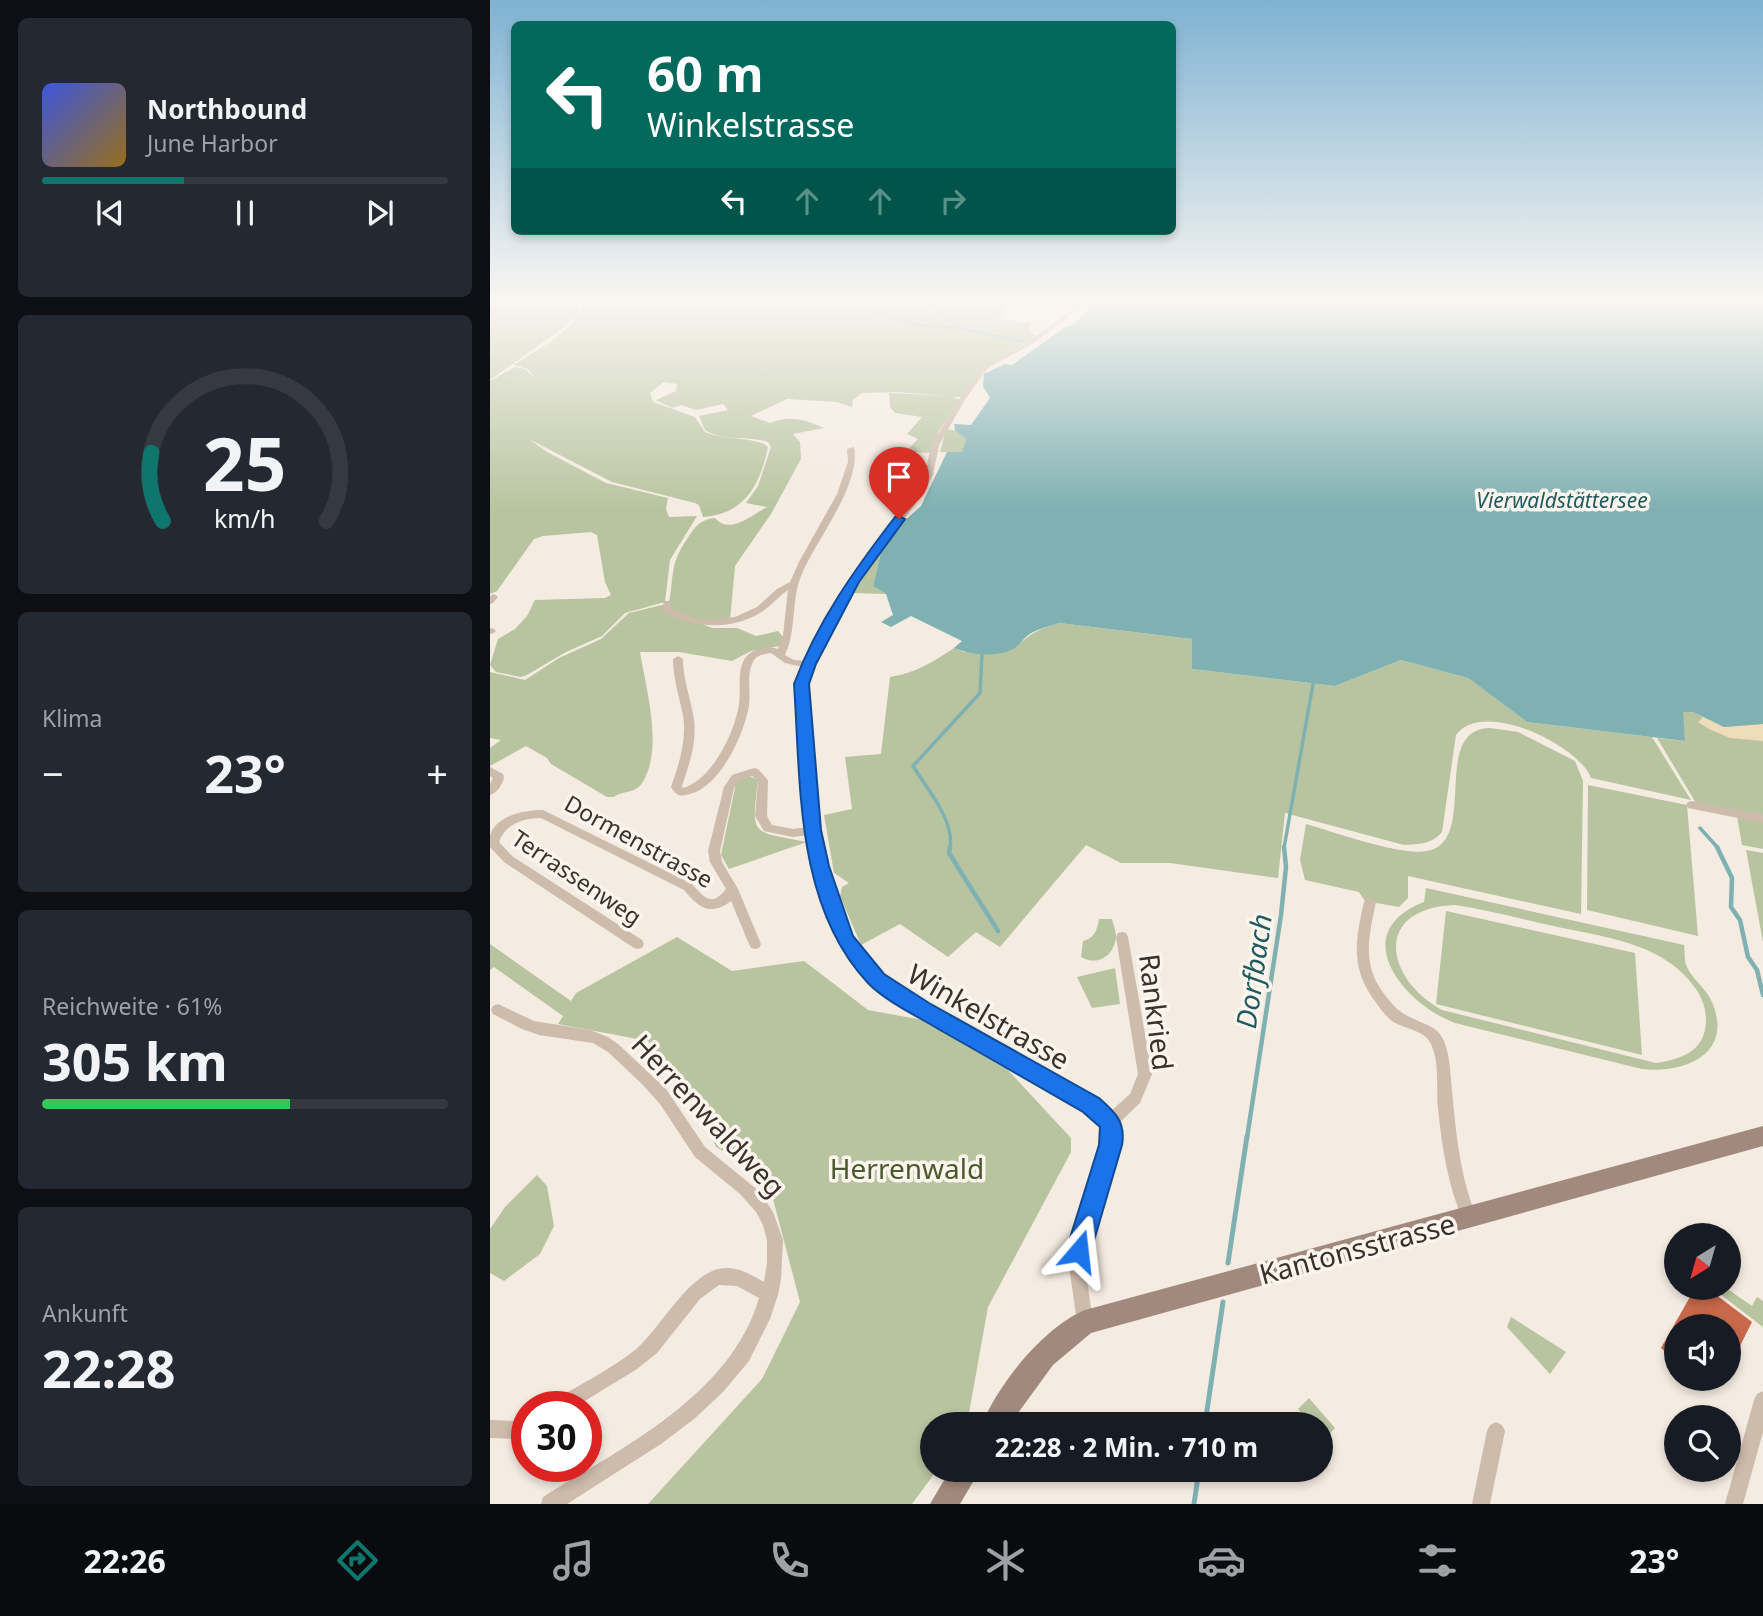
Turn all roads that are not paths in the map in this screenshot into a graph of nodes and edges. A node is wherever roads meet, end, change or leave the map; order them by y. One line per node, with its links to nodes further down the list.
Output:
1 (984, 369): 7 (street, Winkelstrasse)
2 (851, 449): 3 (street)
3 (795, 583): 4 (street); 5 (street)
4 (667, 603)
5 (781, 654): 6 (street); 7 (street)
6 (678, 659)
7 (809, 664): 12 (street, Winkelstrasse)
8 (490, 771): 9 (street)
9 (490, 790)
10 (1692, 805): 11 (street)
11 (1763, 819)
12 (813, 830): 14 (street, Dormenstrasse); 20 (street, Winkelstrasse)
13 (491, 844): 14 (street, Dormenstrasse); 17 (street, Terrassenweg)
14 (732, 889): 18 (street)
15 (1370, 902): 22 (street)
16 (1122, 937): 20 (street, Rankried)
17 (638, 944)
18 (755, 944)
19 (498, 1010): 23 (street, Herrenwaldweg)
20 (1110, 1122): 24 (street)
21 (1763, 1136): 22 (main road, Kantonsstrasse)
22 (1469, 1218): 24 (main road, Kantonsstrasse)
23 (770, 1295): 25 (street); 32 (street, Herrenwaldweg)
24 (1085, 1322): 27 (main road, Kantonsstrasse)
25 (585, 1391)
26 (1763, 1399): 35 (street)
27 (1003, 1412)
28 (490, 1429): 29 (street)
29 (511, 1430)
30 (1496, 1431): 34 (street)
31 (958, 1482): 33 (main road)
32 (550, 1504)
33 (944, 1504)
34 (1481, 1504)
35 (1734, 1504)

